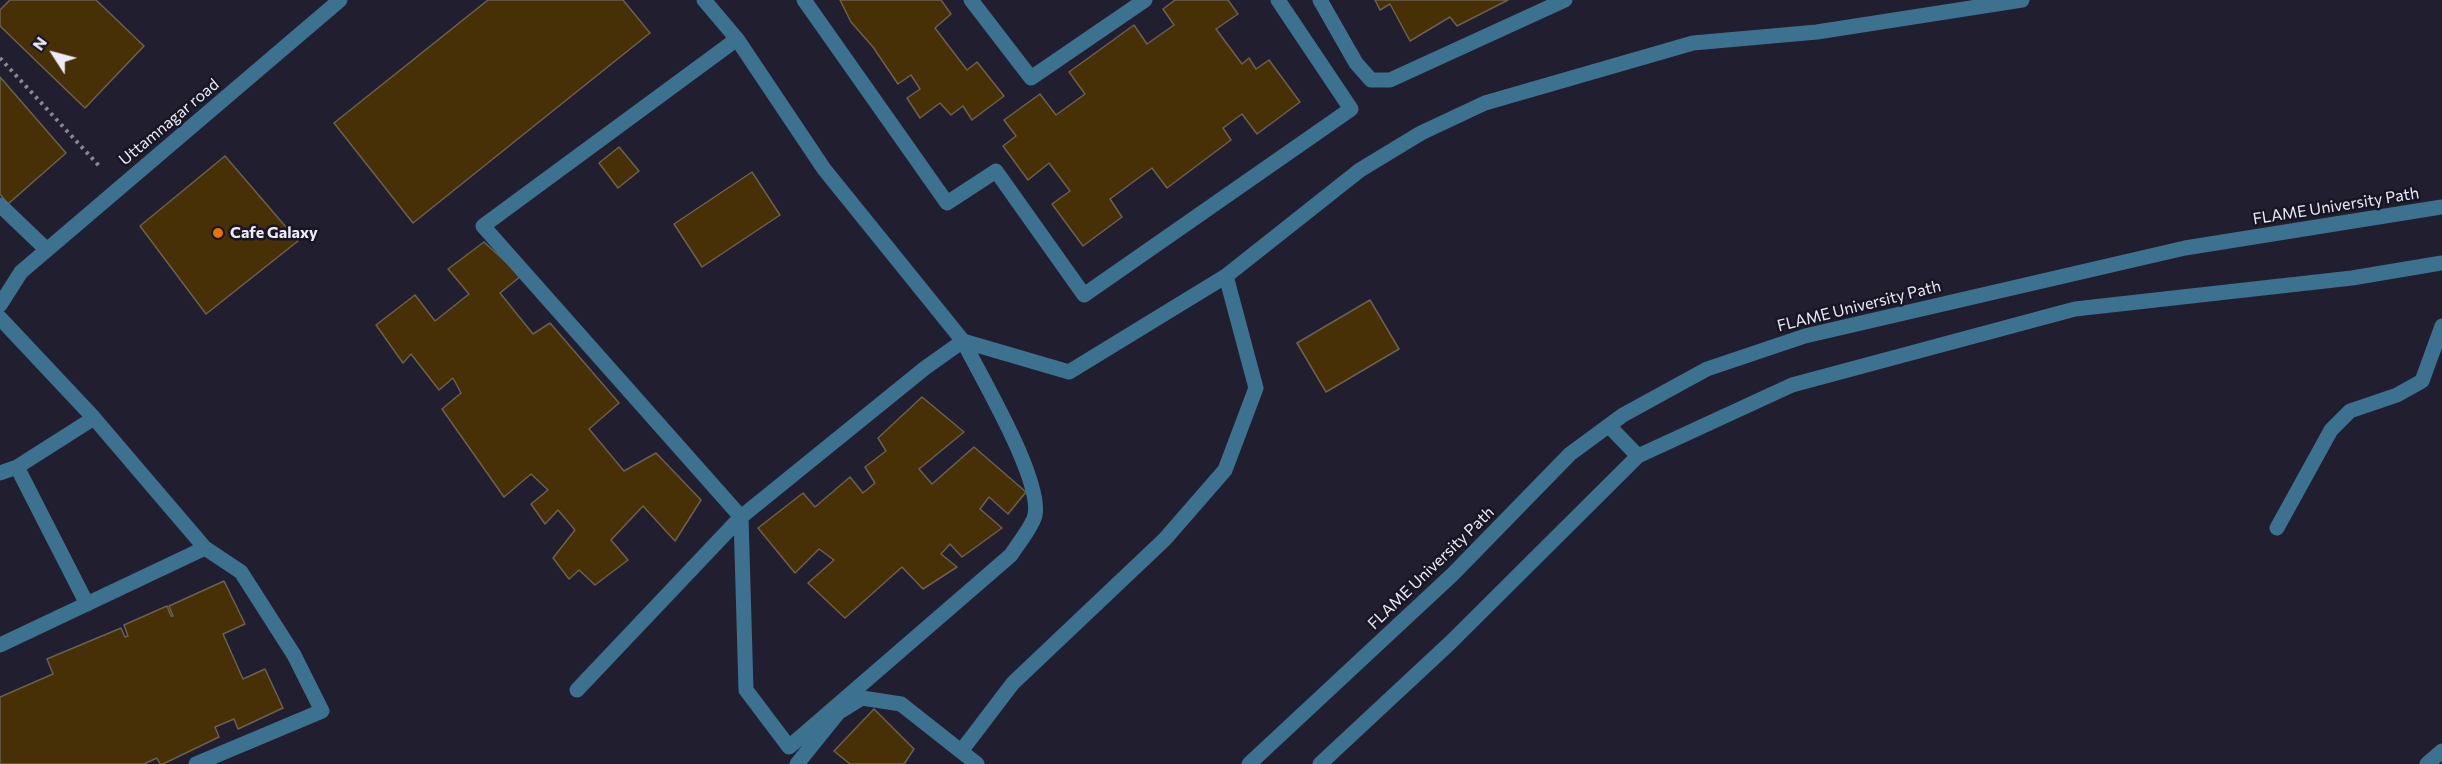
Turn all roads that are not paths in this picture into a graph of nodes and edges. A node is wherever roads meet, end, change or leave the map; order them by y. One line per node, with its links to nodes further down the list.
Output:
1 (340, 0): 13 (street, Uttamnagar road)
2 (704, 0): 10 (street)
3 (804, 0): 6 (street)
4 (971, 0): 5 (street)
5 (1145, 0)
6 (1278, 0)
7 (1320, 0): 8 (street)
8 (1565, 0)
9 (2022, 0): 15 (street)
10 (737, 39): 19 (street); 25 (street)
11 (0, 205): 13 (street)
12 (2442, 207): 21 (street, FLAME University Path)
13 (47, 250): 16 (street, Uttamnagar road)
14 (2442, 263): 22 (street)
15 (1226, 276): 19 (street); 31 (street)
16 (0, 305)
17 (0, 318): 20 (street)
18 (2442, 326): 26 (street)
19 (963, 341): 25 (street); 25 (street)
20 (94, 418): 23 (street); 27 (street)
21 (1609, 426): 22 (street); 36 (street, FLAME University Path)
22 (1638, 456): 37 (street)
23 (17, 467): 24 (street); 28 (street)
24 (0, 474)
25 (741, 517): 30 (street)
26 (2277, 528)
27 (206, 548): 28 (street); 33 (street)
28 (87, 604): 29 (street)
29 (0, 645)
30 (577, 690)
31 (962, 750): 34 (street); 35 (street)
32 (2442, 751): 38 (street)
33 (196, 764)
34 (797, 764)
35 (976, 764)
36 (1249, 764)
37 (1320, 764)
38 (2427, 764)

